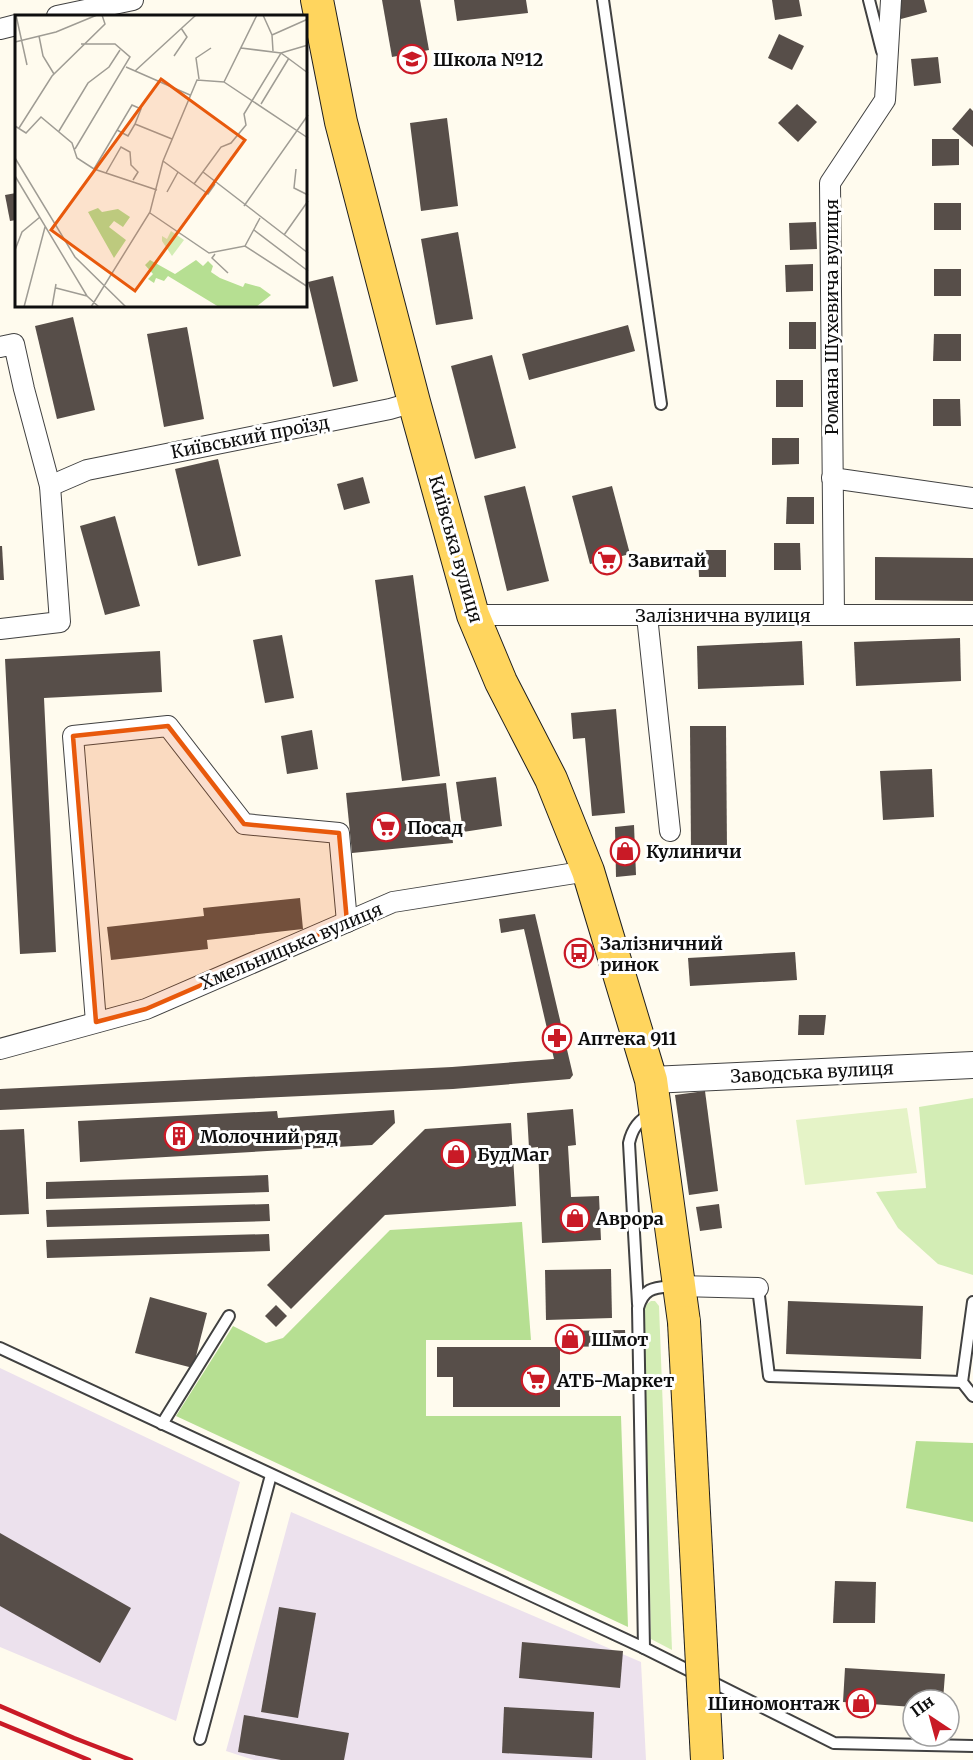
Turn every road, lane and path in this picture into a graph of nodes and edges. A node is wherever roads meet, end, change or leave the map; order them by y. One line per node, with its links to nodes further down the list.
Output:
1 (133, 0): 6 (street)
2 (317, 0): 11 (main road, Київська вулиця)
3 (603, 0): 12 (lane)
4 (869, 0): 9 (lane)
5 (891, 0): 9 (street, Романа Шухевича вулиця)
6 (62, 15)
7 (15, 25): 8 (street)
8 (0, 29)
9 (887, 69): 13 (street, Романа Шухевича вулиця)
10 (0, 347): 14 (street)
11 (414, 402): 14 (street, Київський проїзд); 16 (main road, Київська вулиця)
12 (661, 404)
13 (832, 478): 15 (street); 18 (street, Романа Шухевича вулиця)
14 (50, 486): 20 (street)
15 (973, 498)
16 (473, 615): 17 (street, Залізнична вулиця); 22 (main road, Київська вулиця)
17 (647, 615): 18 (street, Залізнична вулиця); 21 (street)
18 (834, 615): 19 (street, Залізнична вулиця)
19 (973, 615)
20 (0, 629)
21 (670, 831)
22 (588, 871): 23 (street, Хмельницька вулиця); 27 (main road, Київська вулиця)
23 (347, 922): 24 (street, Хмельницька вулиця); 24 (street)
24 (96, 1022): 25 (street, Хмельницька вулиця)
25 (0, 1049)
26 (973, 1065): 27 (street, Заводська вулиця)
27 (651, 1080): 28 (main road, Київська вулиця)
28 (656, 1113): 29 (main road, Київська вулиця); 32 (lane)
29 (679, 1286): 30 (street); 32 (lane); 42 (main road, Київська вулиця, bridge)
30 (758, 1287): 35 (lane)
31 (973, 1302): 35 (lane)
32 (638, 1308): 39 (lane)
33 (229, 1316): 37 (lane)
34 (0, 1348): 37 (lane)
35 (962, 1382): 36 (lane)
36 (973, 1396)
37 (162, 1424): 38 (lane)
38 (271, 1474): 39 (lane); 40 (lane)
39 (644, 1648): 41 (lane)
40 (200, 1739)
41 (973, 1746)
42 (707, 1760)

